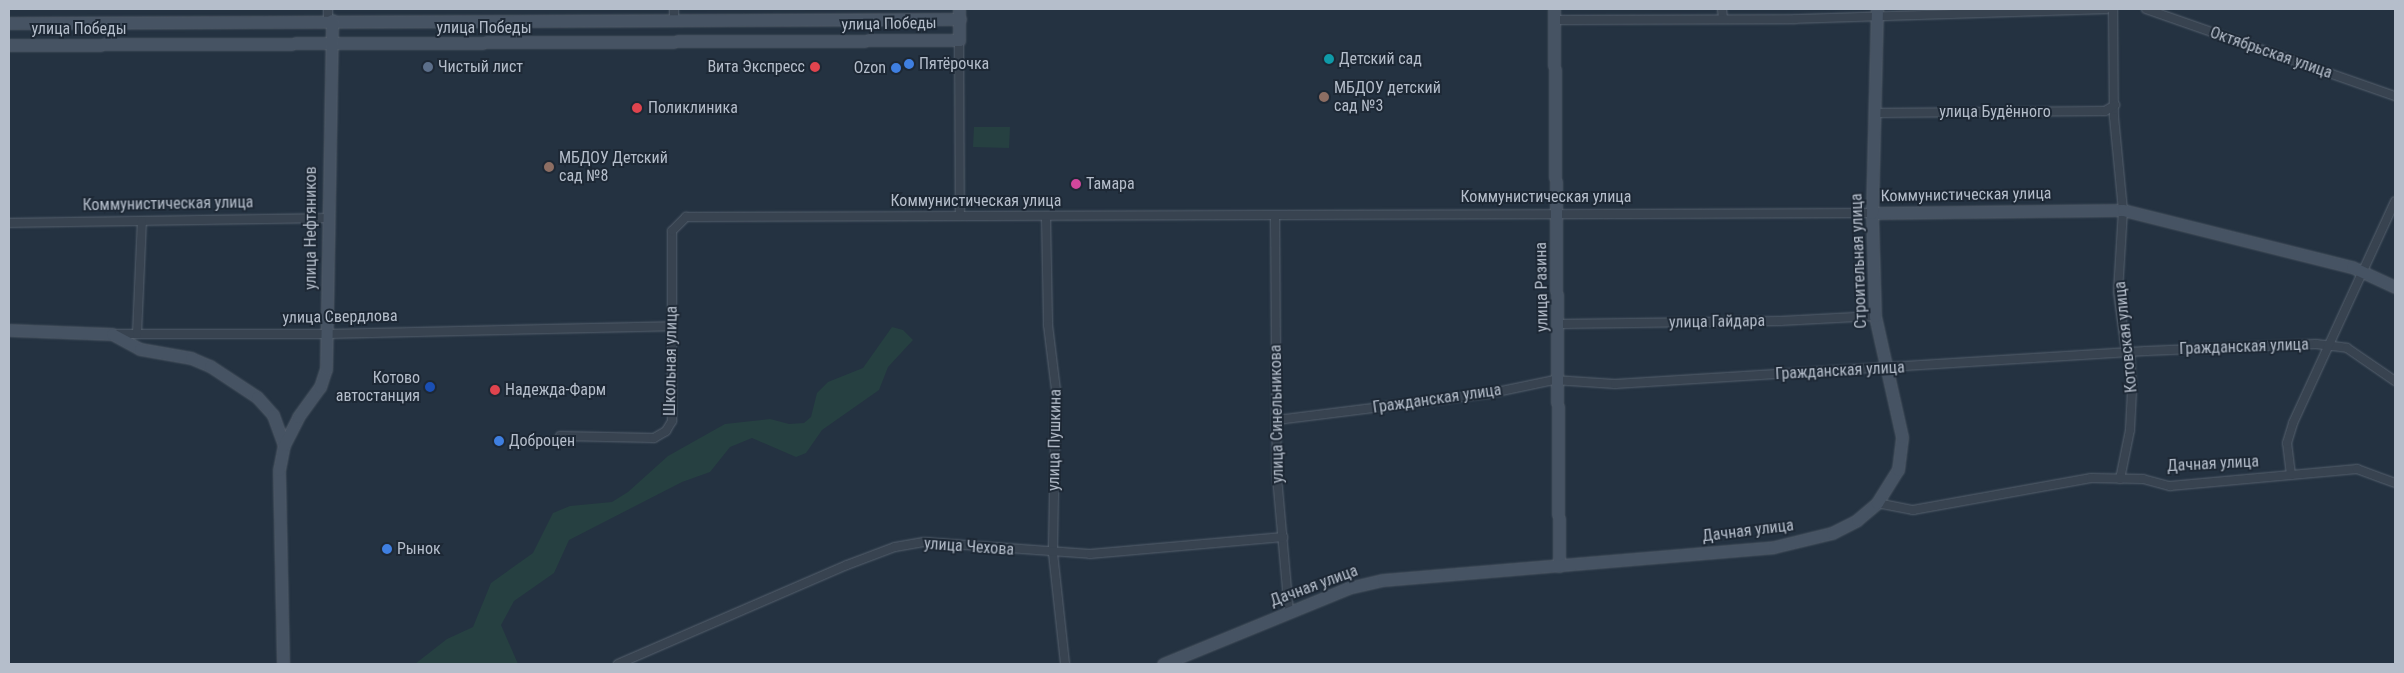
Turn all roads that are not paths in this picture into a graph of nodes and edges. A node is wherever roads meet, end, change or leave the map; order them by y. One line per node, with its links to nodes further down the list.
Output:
1 (1722, 9): 10 (street)
2 (2106, 9): 5 (street)
3 (2114, 9): 16 (street, Котовская улица)
4 (2146, 9): 15 (street, Октябрьская улица)
5 (1877, 11): 10 (street); 17 (street, Строительная улица)
6 (674, 13): 7 (street, улица Победы); 9 (street, улица Победы)
7 (960, 14): 12 (street)
8 (1554, 14): 10 (street); 20 (street, улица Разина)
9 (329, 17): 11 (street, улица Победы); 14 (street, улица Нефтяников)
10 (1723, 19)
11 (9, 23)
12 (959, 40): 14 (street, улица Победы); 23 (street)
13 (9, 45): 14 (street, улица Победы)
14 (331, 45): 26 (street, улица Нефтяников)
15 (2395, 96)
16 (2115, 105): 17 (street, улица Будённого); 19 (street, Котовская улица)
17 (1874, 113): 21 (street, Строительная улица)
18 (2395, 201): 29 (street)
19 (2123, 210): 21 (street, Коммунистическая улица); 29 (street, Коммунистическая улица); 39 (street, Котовская улица)
20 (1558, 212): 21 (street, Коммунистическая улица); 22 (street, Коммунистическая улица); 32 (street, улица Разина)
21 (1872, 213): 31 (street, Строительная улица)
22 (1275, 215): 25 (street, Коммунистическая улица); 43 (street, улица Синельникова)
23 (960, 216): 24 (street, Коммунистическая улица); 25 (street, Коммунистическая улица)
24 (686, 217): 33 (street, Школьная улица)
25 (1046, 217): 51 (street, улица Пушкина)
26 (327, 218): 27 (street, Коммунистическая улица); 37 (street, улица Нефтяников)
27 (142, 221): 28 (street, Коммунистическая улица); 36 (street)
28 (9, 222)
29 (2363, 272): 30 (street, Коммунистическая улица); 38 (street)
30 (2395, 287)
31 (1875, 316): 32 (street, улица Гайдара); 40 (street, Строительная улица)
32 (1559, 324): 41 (street, улица Разина)
33 (672, 326): 37 (street, улица Свердлова); 44 (street, Школьная улица)
34 (9, 330): 35 (street, улица Свердлова)
35 (112, 334): 36 (street, улица Свердлова); 45 (street)
36 (137, 334): 37 (street, улица Свердлова)
37 (327, 334): 45 (street, улица Нефтяников)
38 (2329, 346): 39 (street, Гражданская улица); 42 (street, Гражданская улица); 46 (street)
39 (2130, 352): 40 (street, Гражданская улица); 47 (street, Котовская улица)
40 (1885, 367): 41 (street, Гражданская улица); 49 (street, Строительная улица)
41 (1560, 381): 43 (street, Гражданская улица); 52 (street, улица Разина)
42 (2395, 381)
43 (1277, 420): 50 (street, улица Синельникова)
44 (560, 436)
45 (284, 445): 54 (street, улица Нефтяников)
46 (2291, 475): 47 (street, Дачная улица); 48 (street, Дачная улица)
47 (2120, 479): 49 (street, Дачная улица)
48 (2395, 483)
49 (1877, 503): 52 (street, Дачная улица)
50 (1283, 537): 51 (street, улица Чехова); 53 (street, улица Синельникова)
51 (1053, 553): 55 (street, улица Чехова); 56 (street, улица Пушкина)
52 (1559, 566): 53 (street, Дачная улица)
53 (1289, 612): 57 (street, Дачная улица)
54 (283, 664)
55 (618, 664)
56 (1065, 664)
57 (1163, 664)

